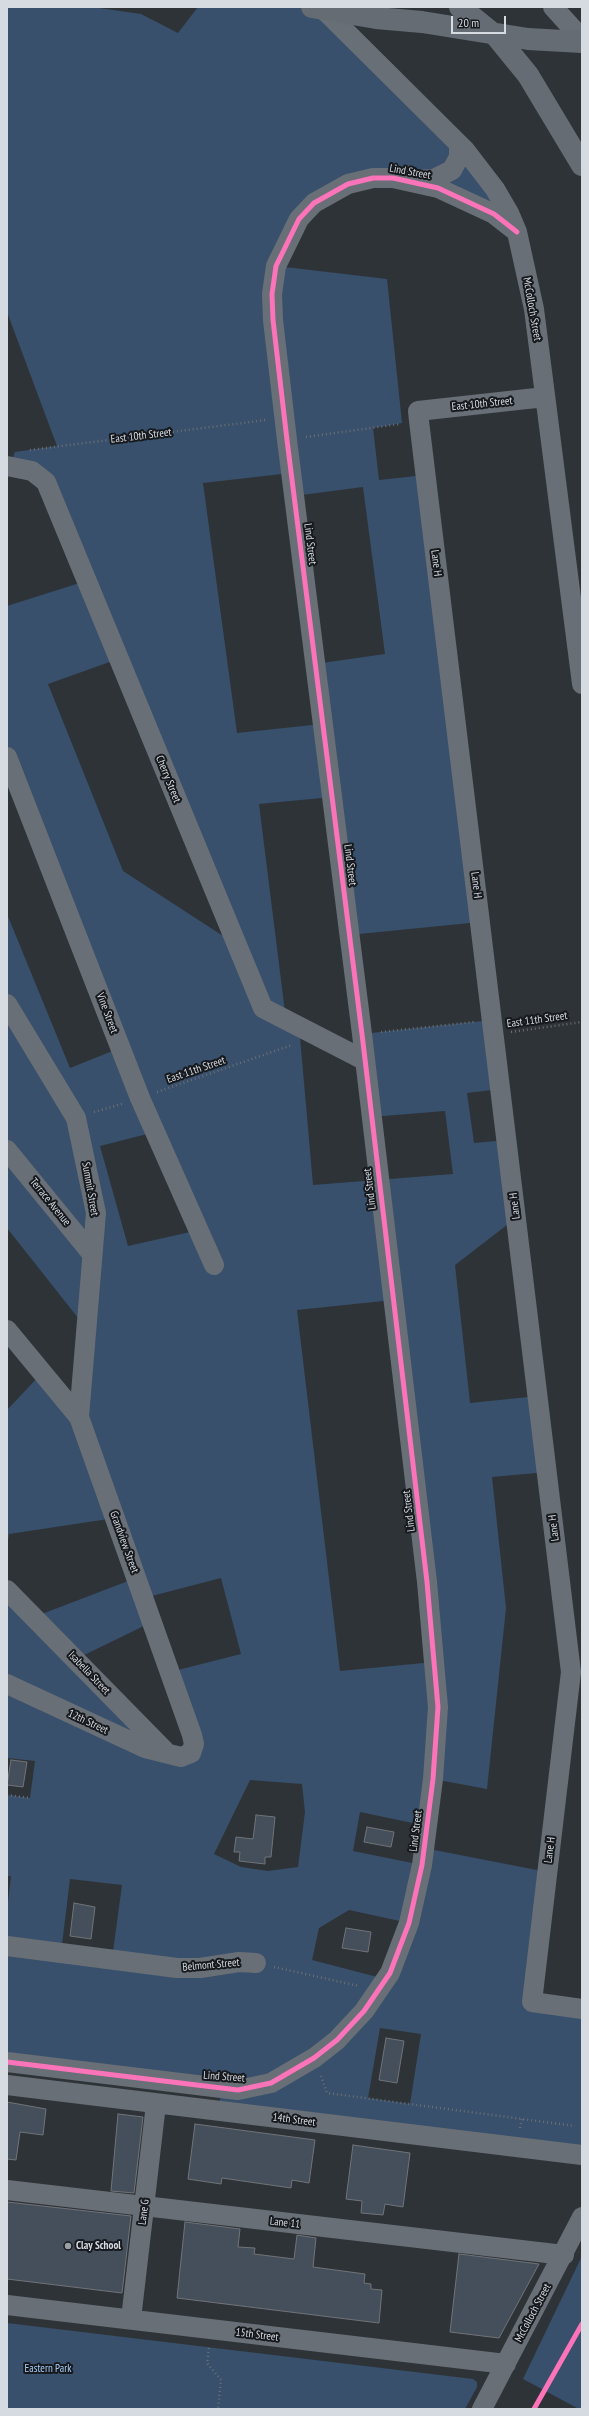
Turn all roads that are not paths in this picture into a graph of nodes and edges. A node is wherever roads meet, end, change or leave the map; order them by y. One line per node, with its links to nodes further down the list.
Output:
1 (312, 7): 6 (highway, bridge)
2 (321, 7): 7 (street, McColloch Street)
3 (460, 7): 8 (highway, bridge)
4 (553, 7): 5 (street)
5 (582, 39)
6 (582, 42)
7 (459, 144): 9 (street, Lind Street); 10 (street, McColloch Street)
8 (582, 165)
9 (407, 180): 10 (street, Lind Street); 17 (street, Lind Street)
10 (517, 232): 11 (street, McColloch Street)
11 (546, 397): 12 (street, East 10th Street); 14 (street, McColloch Street)
12 (418, 416): 24 (street, Lane H)
13 (9, 466): 17 (street, Cherry Street)
14 (582, 684)
15 (7, 757): 20 (street, Vine Street)
16 (7, 1004): 19 (street, Summit Street)
17 (364, 1060): 30 (street, Lind Street)
18 (7, 1150): 19 (street, Terrace Avenue)
19 (92, 1254): 22 (street, Summit Street)
20 (214, 1265)
21 (7, 1330): 22 (street, Grandview Street)
22 (79, 1417): 26 (street, Grandview Street)
23 (7, 1590): 26 (street, Isabella Street)
24 (577, 1673): 29 (street, Lane H)
25 (7, 1684): 26 (street, 12th Street)
26 (170, 1756)
27 (7, 1946): 28 (street, Belmont Street)
28 (256, 1963)
29 (582, 2009)
30 (7, 2062)
31 (7, 2085): 32 (street, 14th Street)
32 (156, 2104): 33 (street, 14th Street); 35 (street, Lane G)
33 (582, 2156)
34 (7, 2190): 35 (street, Lane 11)
35 (144, 2207): 37 (street, Lane 11); 39 (street, Lane G)
36 (582, 2217): 37 (street, McColloch Street)
37 (564, 2255): 40 (street, McColloch Street)
38 (7, 2304): 39 (street, 15th Street)
39 (131, 2320): 40 (street, 15th Street)
40 (506, 2364): 41 (street, McColloch Street)
41 (482, 2409)

